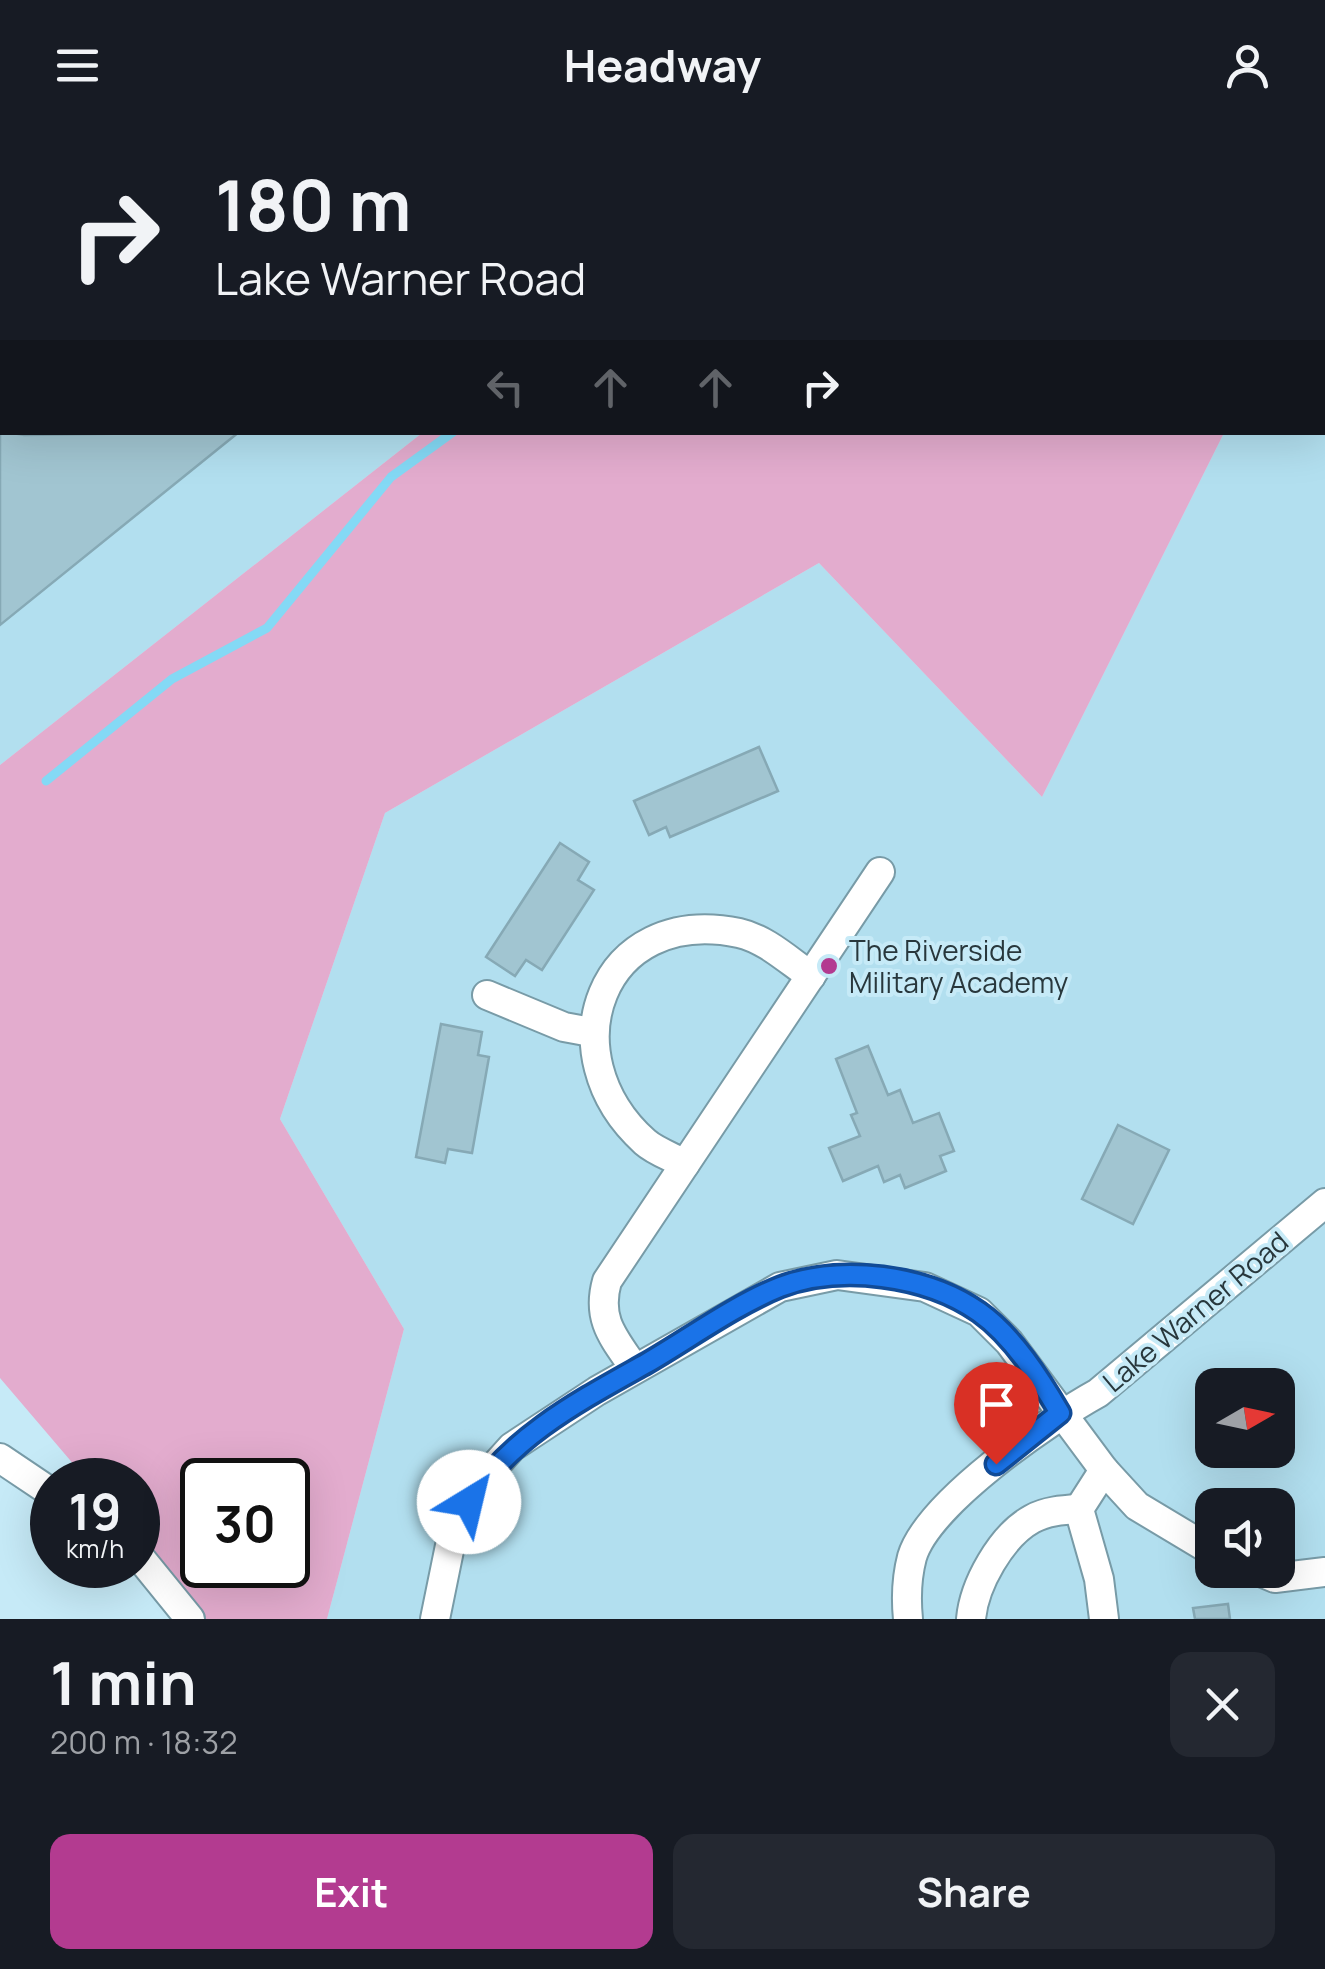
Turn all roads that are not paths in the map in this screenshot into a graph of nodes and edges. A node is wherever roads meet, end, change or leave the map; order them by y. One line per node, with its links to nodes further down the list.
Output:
1 (880, 872): 2 (street)
2 (811, 976): 4 (street); 5 (street)
3 (487, 996): 4 (street)
4 (591, 1032): 5 (street)
5 (685, 1164): 7 (street)
6 (1325, 1203): 8 (street, Lake Warner Road)
7 (635, 1369): 8 (street); 18 (street)
8 (1060, 1413): 10 (street); 19 (street, Lake Warner Road)
9 (0, 1458): 11 (street)
10 (1104, 1470): 12 (street); 13 (street)
11 (30, 1478)
12 (1078, 1509): 20 (street); 21 (street)
13 (1195, 1541)
14 (1325, 1572): 15 (street)
15 (1295, 1576)
16 (160, 1582): 17 (street)
17 (190, 1619)
18 (434, 1619)
19 (908, 1619)
20 (970, 1619)
21 (1104, 1619)

